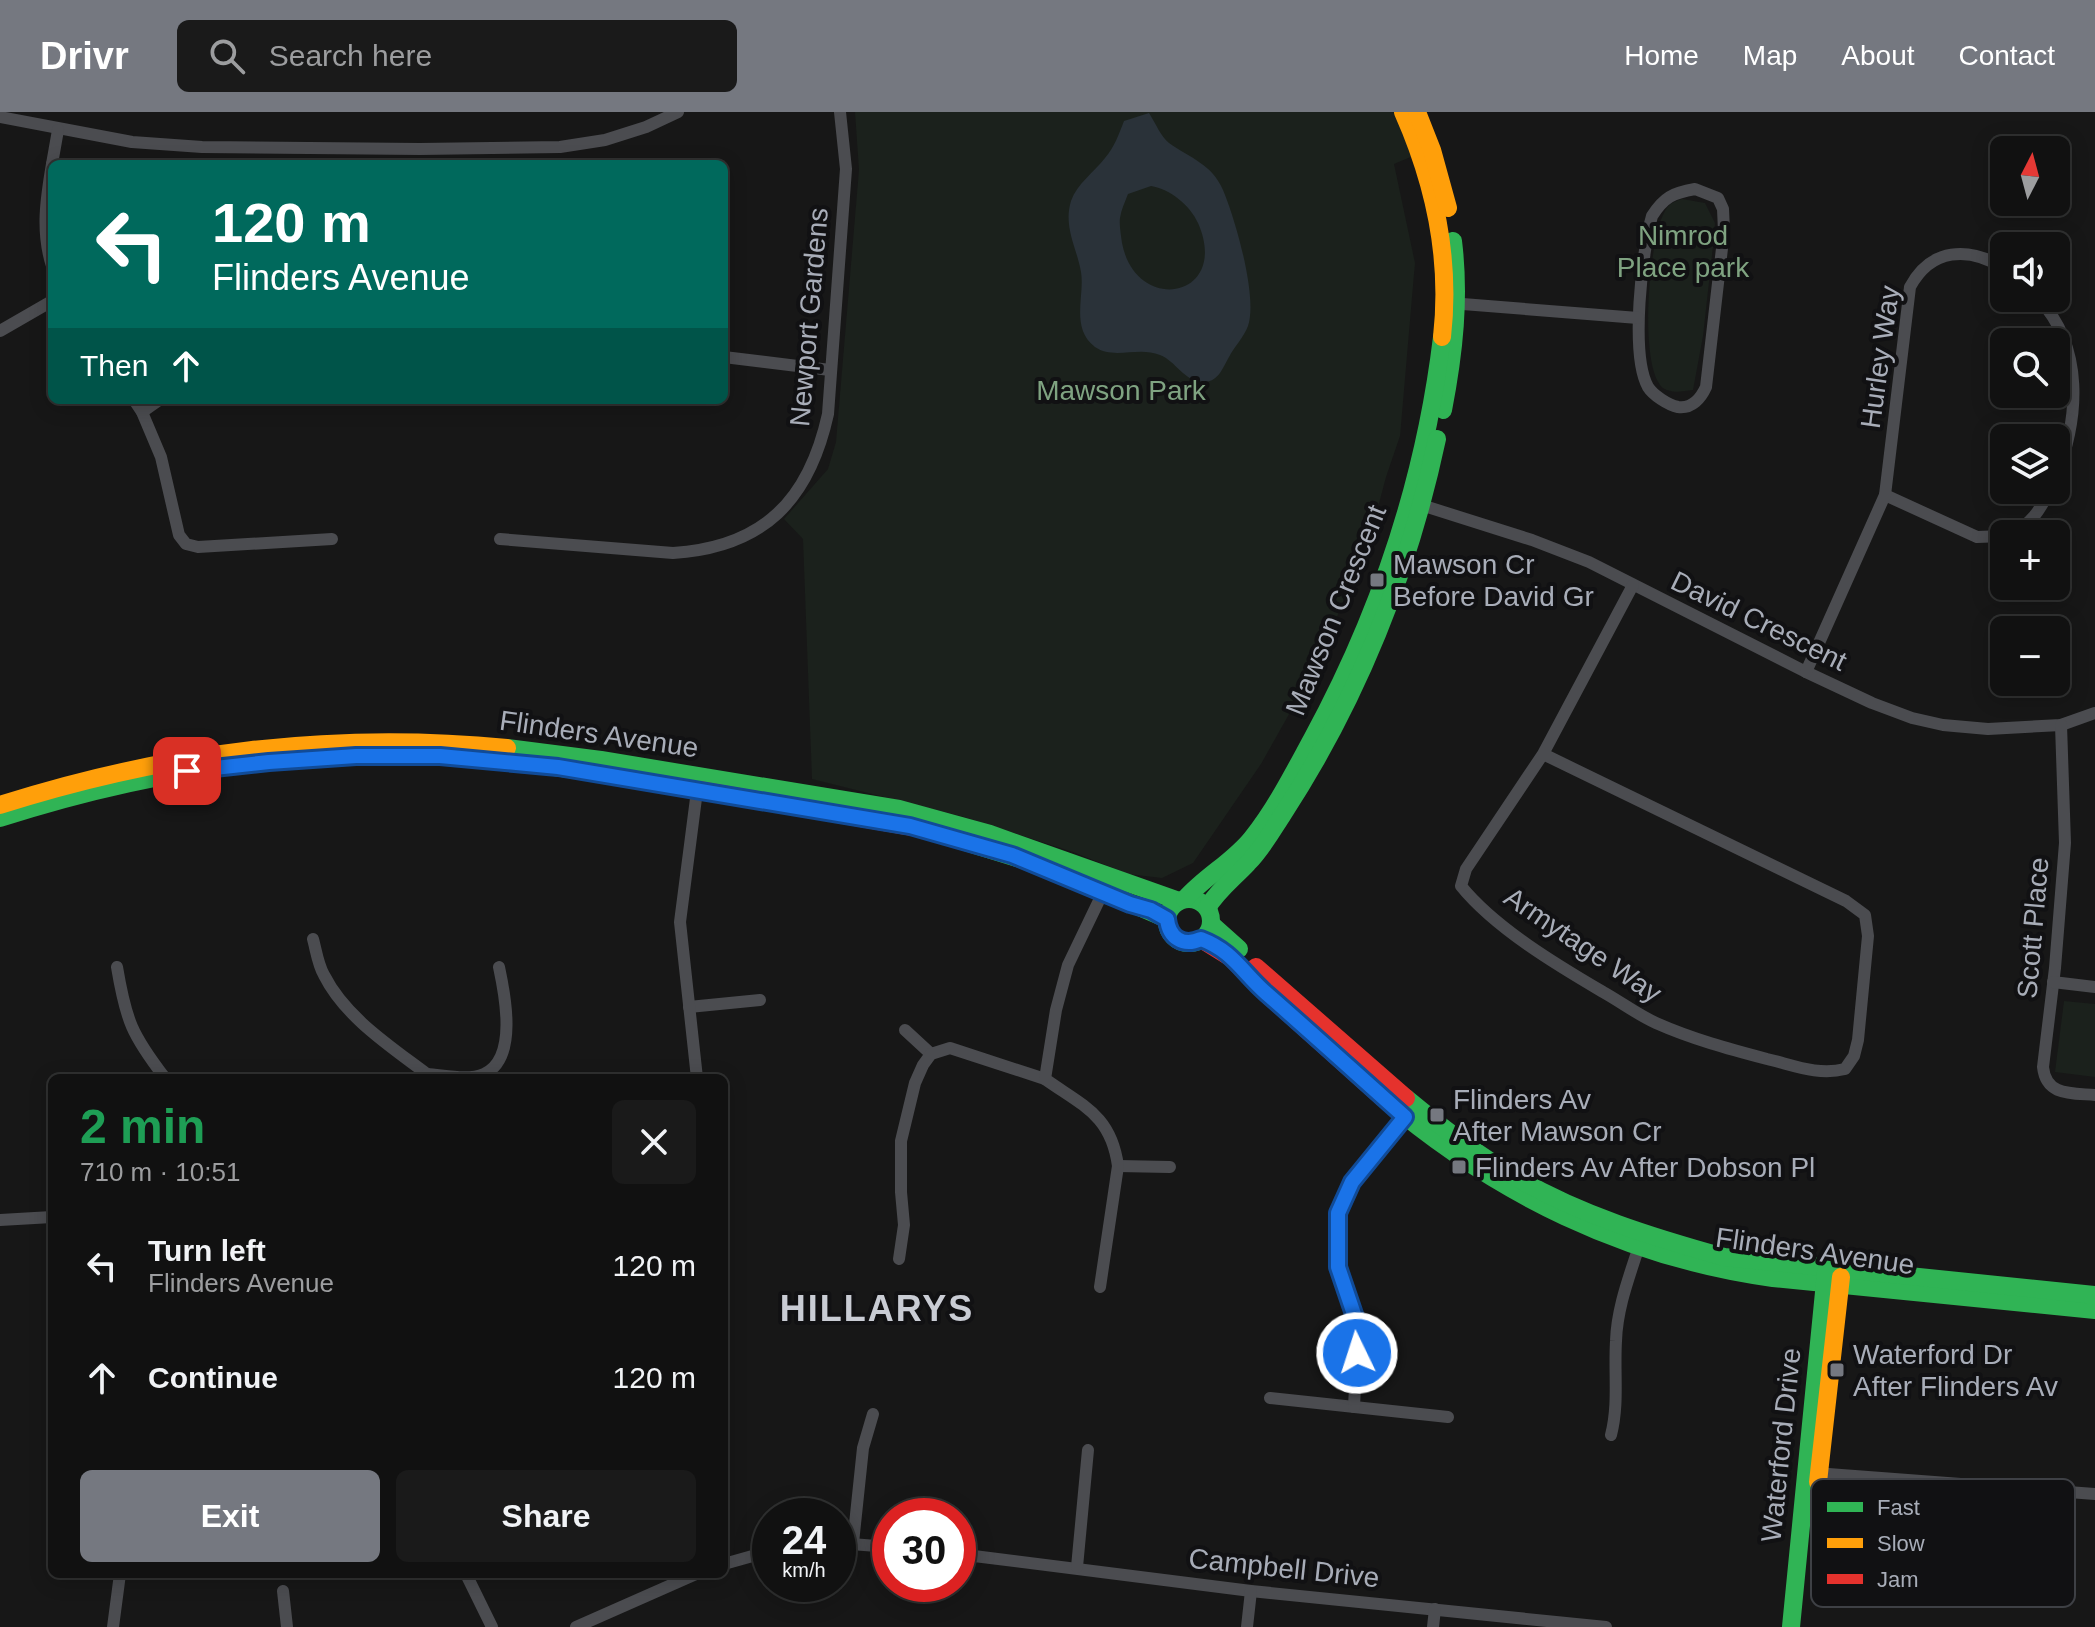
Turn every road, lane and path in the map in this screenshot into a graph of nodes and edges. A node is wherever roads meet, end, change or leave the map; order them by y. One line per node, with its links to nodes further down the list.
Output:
1 (678, 112): 5 (street)
2 (840, 112): 16 (street, Newport Gardens)
3 (1409, 113): 11 (main road, Mawson Crescent)
4 (0, 117): 5 (street)
5 (58, 130): 6 (street)
6 (53, 160)
7 (48, 197): 8 (street)
8 (48, 241)
9 (1990, 263): 21 (street, Hurley Way)
10 (48, 303): 14 (street)
11 (1451, 303): 13 (street); 22 (main road, Mawson Crescent)
12 (2047, 312): 20 (street)
13 (1638, 318): 13 (street)
14 (0, 331)
15 (728, 357): 16 (street)
16 (830, 370): 25 (street, Newport Gardens)
17 (137, 404): 19 (street)
18 (153, 404): 19 (street)
19 (142, 412): 24 (street)
20 (2070, 433)
21 (1885, 495): 23 (street); 27 (street, Hurley Way)
22 (1417, 504): 26 (street, David Crescent); 35 (main road, Mawson Crescent); 37 (main road, Mawson Crescent)
23 (1990, 537)
24 (332, 539)
25 (500, 539)
26 (1633, 585): 27 (street, David Crescent); 30 (street, Armytage Way)
27 (1806, 672): 29 (street, David Crescent)
28 (2095, 713): 29 (street, David Crescent)
29 (2061, 725): 41 (street, Scott Place)
30 (1543, 754): 30 (street, Armytage Way)
31 (698, 783): 32 (main road, Flinders Avenue); 33 (main road, Flinders Avenue); 34 (main road, Flinders Avenue); 44 (street)
32 (0, 805)
33 (0, 818)
34 (1107, 885): 35 (main road, Flinders Avenue); 36 (main road, Flinders Avenue); 51 (street)
35 (1182, 900): 36 (main road); 37 (main road)
36 (1167, 919): 37 (main road)
37 (1206, 924): 53 (main road, Flinders Avenue)
38 (313, 939): 48 (street)
39 (117, 967): 47 (street)
40 (499, 967): 49 (street)
41 (2053, 982): 42 (street); 52 (street, Scott Place)
42 (2095, 987)
43 (760, 1000): 44 (street)
44 (689, 1007): 50 (street)
45 (905, 1030): 46 (street)
46 (931, 1054): 51 (street); 59 (street)
47 (162, 1074)
48 (425, 1074)
49 (480, 1074)
50 (697, 1074)
51 (1045, 1079): 54 (street)
52 (2095, 1095)
53 (1410, 1112): 58 (main road, Flinders Avenue); 65 (street)
54 (1118, 1166): 55 (street); 61 (street)
55 (1170, 1167)
56 (48, 1217): 57 (street)
57 (0, 1220)
58 (1641, 1240): 60 (main road, Flinders Avenue); 68 (street)
59 (899, 1259)
60 (1833, 1277): 62 (main road, Flinders Avenue); 63 (main road, Flinders Avenue); 70 (main road, Waterford Drive)
61 (1100, 1287)
62 (2095, 1295)
63 (2095, 1310)
64 (1270, 1398): 65 (street)
65 (1354, 1407): 67 (street)
66 (873, 1414): 78 (street)
67 (1448, 1417)
68 (1611, 1435)
69 (1088, 1450): 82 (street)
70 (1812, 1473): 71 (main road, Waterford Drive); 72 (main road, Waterford Drive); 73 (street)
71 (1811, 1479)
72 (1812, 1479)
73 (1893, 1479)
74 (1811, 1480): 96 (main road, Waterford Drive)
75 (1811, 1490): 97 (main road, Waterford Drive)
76 (2075, 1493): 77 (street)
77 (2095, 1494)
78 (856, 1514)
79 (752, 1556): 81 (street)
80 (976, 1556): 82 (street, Campbell Drive)
81 (728, 1563)
82 (1077, 1567): 87 (street, Campbell Drive)
83 (119, 1578): 89 (street)
84 (468, 1578): 91 (street)
85 (670, 1579): 92 (street)
86 (283, 1591): 90 (street)
87 (1251, 1591): 88 (street, Campbell Drive); 93 (street)
88 (1435, 1609): 94 (street); 95 (street, Campbell Drive)
89 (113, 1627)
90 (287, 1627)
91 (492, 1627)
92 (576, 1627)
93 (1247, 1627)
94 (1433, 1627)
95 (1606, 1627)
96 (1791, 1627)
97 (1803, 1627)

